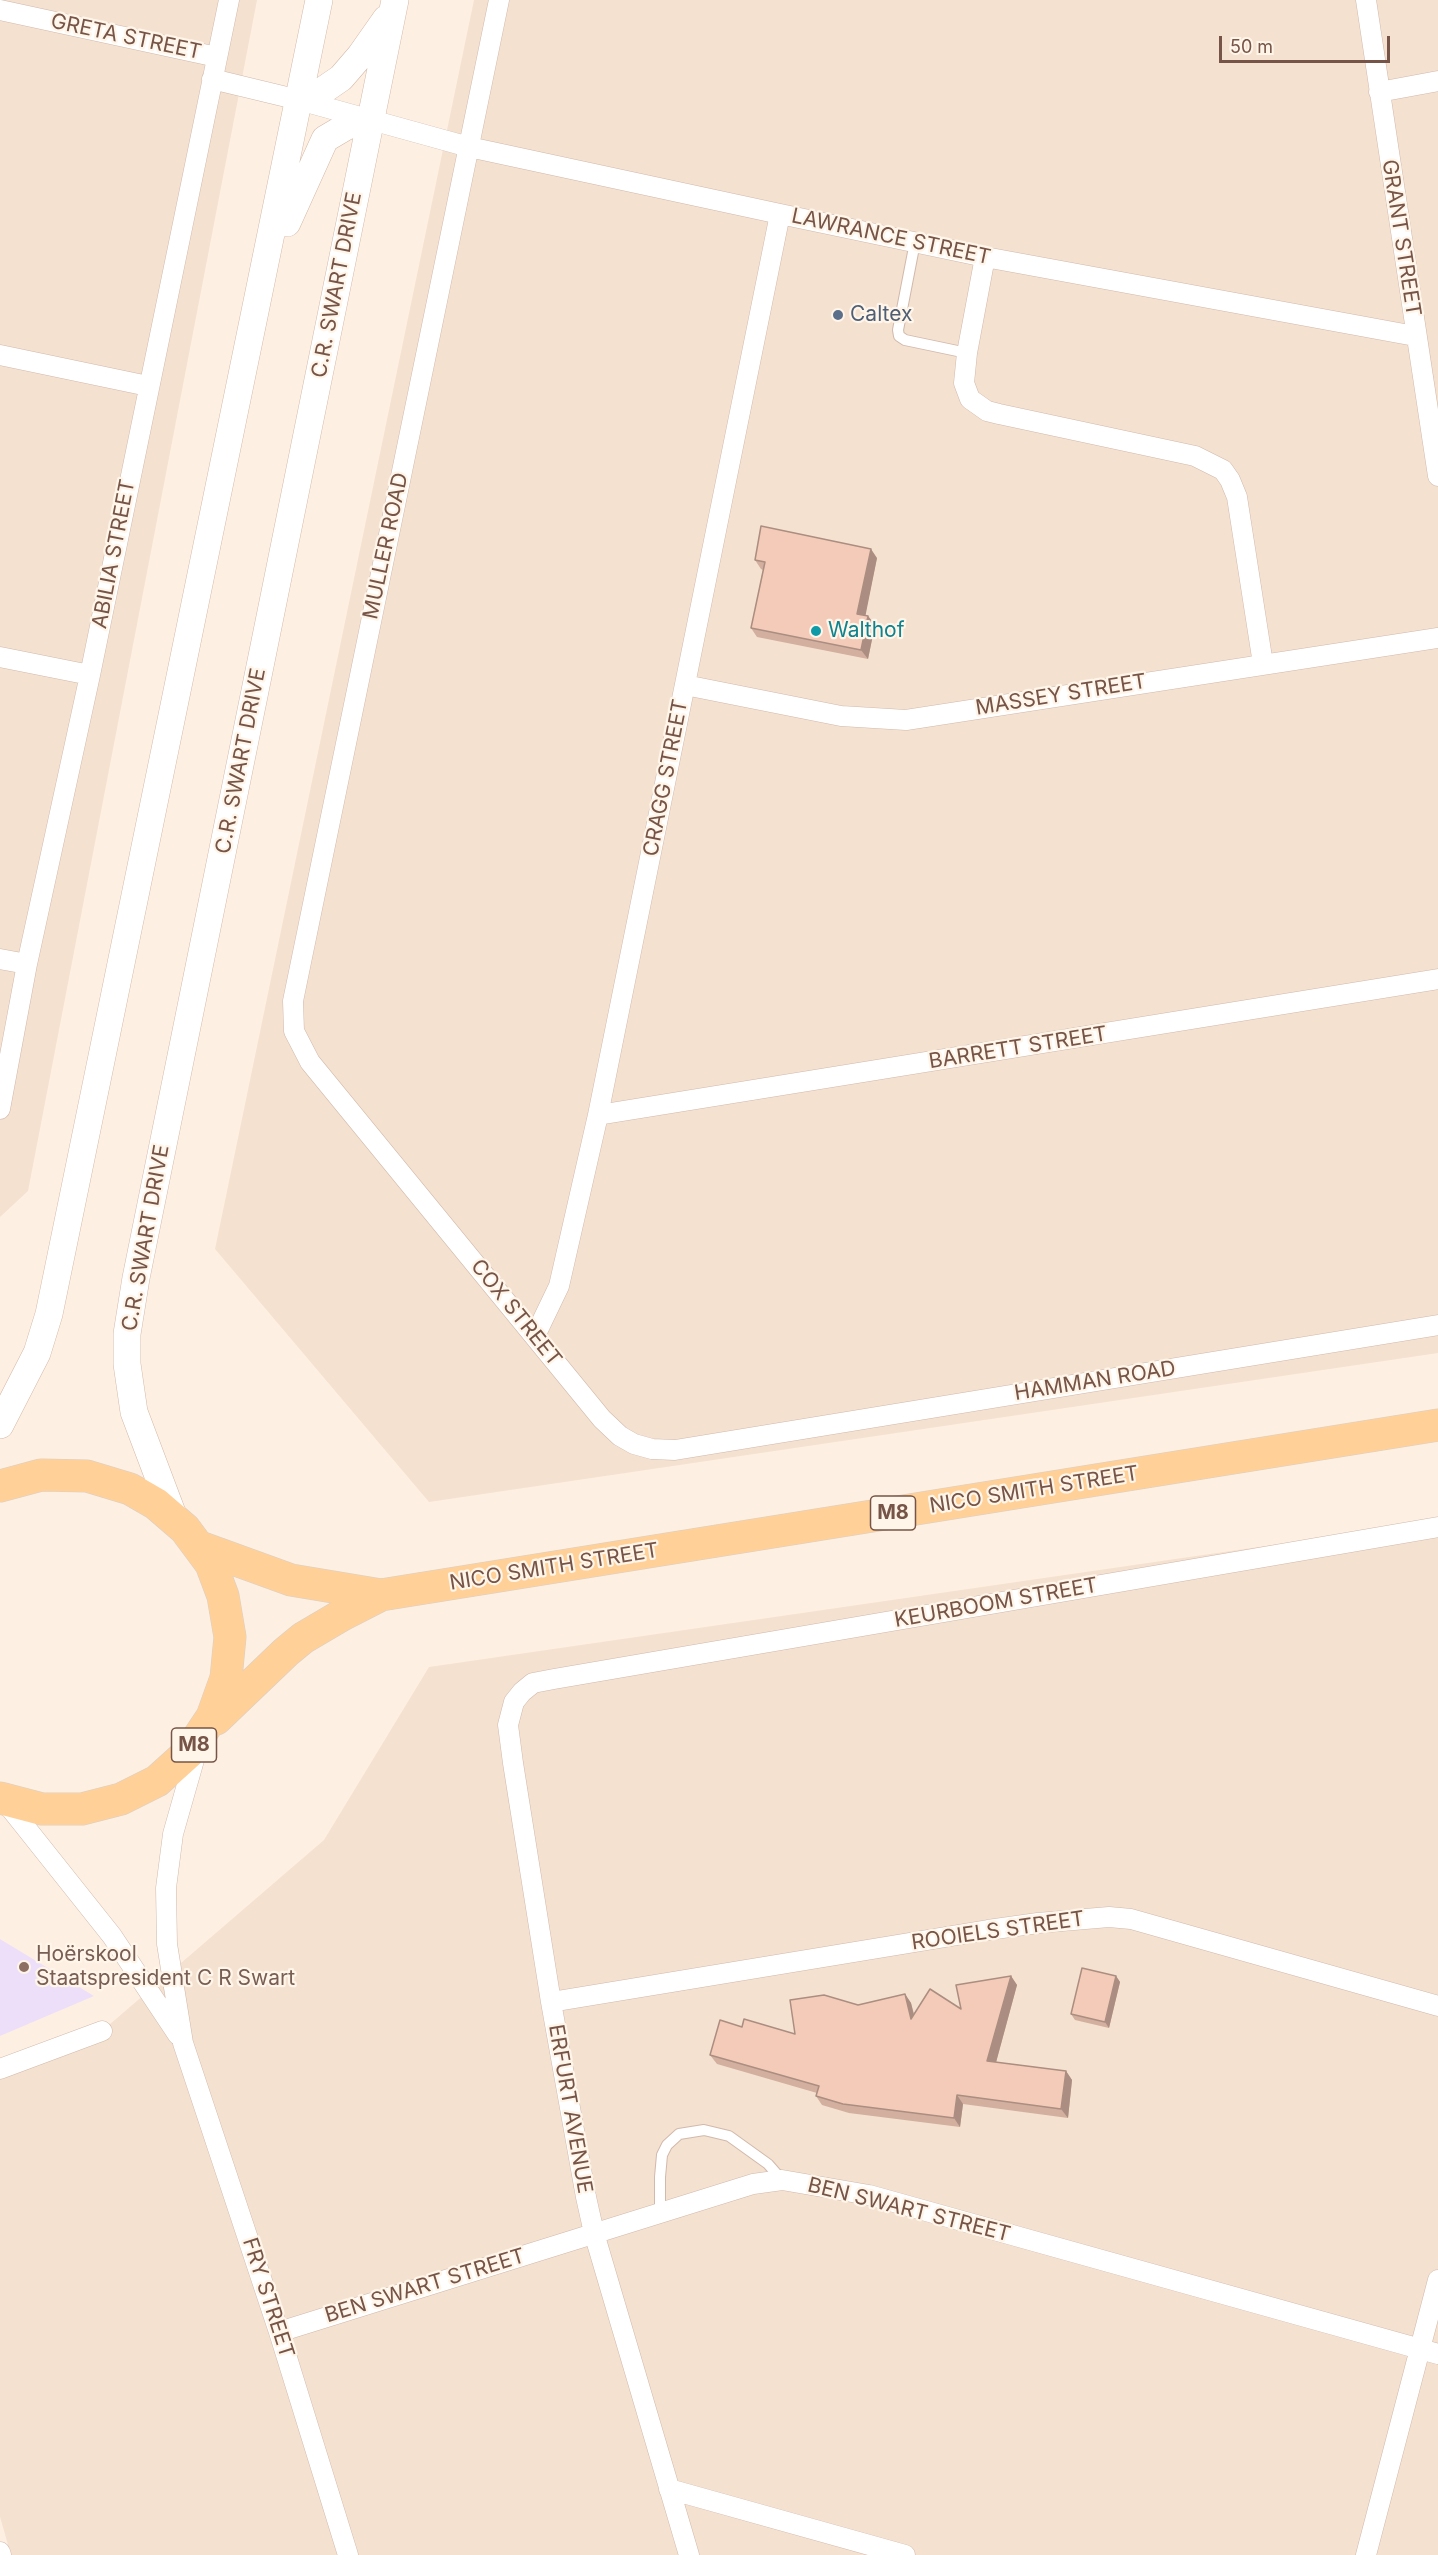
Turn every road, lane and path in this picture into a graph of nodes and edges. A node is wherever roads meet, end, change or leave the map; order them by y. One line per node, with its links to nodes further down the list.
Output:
1 (229, 0): 7 (street, ABILIA STREET)
2 (319, 0): 11 (main road)
3 (499, 0): 13 (street, MULLER ROAD)
4 (1366, 0): 10 (street, GRANT STREET)
5 (394, 5): 11 (main road); 12 (main road, C.R. SWART DRIVE)
6 (0, 10): 7 (street, GRETA STREET)
7 (217, 57): 8 (street, ABILIA STREET)
8 (212, 79): 11 (street, GRETA STREET); 21 (street, ABILIA STREET)
9 (1438, 81): 10 (street)
10 (1379, 92): 18 (street, GRANT STREET)
11 (299, 100): 12 (street, GRETA STREET); 16 (main road)
12 (370, 119): 13 (street, LAWRANCE STREET); 16 (main road); 40 (main road, C.R. SWART DRIVE)
13 (469, 147): 14 (street, LAWRANCE STREET); 31 (street, MULLER ROAD)
14 (780, 214): 15 (street, LAWRANCE STREET); 27 (street, CRAGG STREET)
15 (915, 242): 17 (street, LAWRANCE STREET); 19 (lane)
16 (269, 250): 36 (main road)
17 (985, 257): 18 (street, LAWRANCE STREET); 19 (street)
18 (1415, 336): 22 (street, GRANT STREET)
19 (967, 353): 25 (street)
20 (0, 355): 21 (street)
21 (148, 386): 26 (street, ABILIA STREET)
22 (1438, 476)
23 (1438, 638): 25 (street, MASSEY STREET)
24 (0, 657): 26 (street)
25 (1263, 664): 27 (street, MASSEY STREET)
26 (90, 675): 29 (street, ABILIA STREET)
27 (685, 685): 33 (street, CRAGG STREET)
28 (0, 959): 29 (street)
29 (27, 964): 32 (street, ABILIA STREET)
30 (1438, 979): 33 (street, BARRETT STREET)
31 (327, 1083): 35 (street, COX STREET)
32 (0, 1109)
33 (598, 1115): 35 (street, CRAGG STREET)
34 (1438, 1325): 38 (street, HAMMAN ROAD)
35 (535, 1336): 38 (street, COX STREET)
36 (0, 1425)
37 (1438, 1425): 43 (main road, NICO SMITH STREET / M8)
38 (752, 1436)
39 (0, 1486): 40 (main road, M8)
40 (174, 1518): 42 (main road, M8)
41 (1438, 1527): 44 (street, KEURBOOM STREET)
42 (200, 1547): 43 (main road, NICO SMITH STREET / M8); 45 (main road, M8)
43 (381, 1595): 45 (main road, NICO SMITH STREET / M8)
44 (554, 1679): 47 (street, ERFURT AVENUE)
45 (204, 1732): 46 (main road, M8); 50 (street, FRY STREET)
46 (1, 1799): 50 (street, FRY STREET)
47 (551, 2002): 48 (street, ROOIELS STREET); 54 (street, ERFURT AVENUE)
48 (1438, 2006)
49 (102, 2031): 51 (street)
50 (183, 2043): 56 (street, FRY STREET)
51 (0, 2069)
52 (782, 2180): 53 (street, BEN SWART STREET); 53 (lane); 57 (street, BEN SWART STREET)
53 (660, 2213): 54 (street, BEN SWART STREET)
54 (594, 2233): 56 (street, BEN SWART STREET); 58 (street, ERFURT AVENUE)
55 (1438, 2280): 57 (street)
56 (279, 2332): 59 (street, FRY STREET)
57 (1429, 2351): 62 (street)
58 (669, 2489): 60 (street, ERFURT AVENUE); 61 (street)
59 (348, 2555)
60 (688, 2555)
61 (905, 2555)
62 (1366, 2555)

